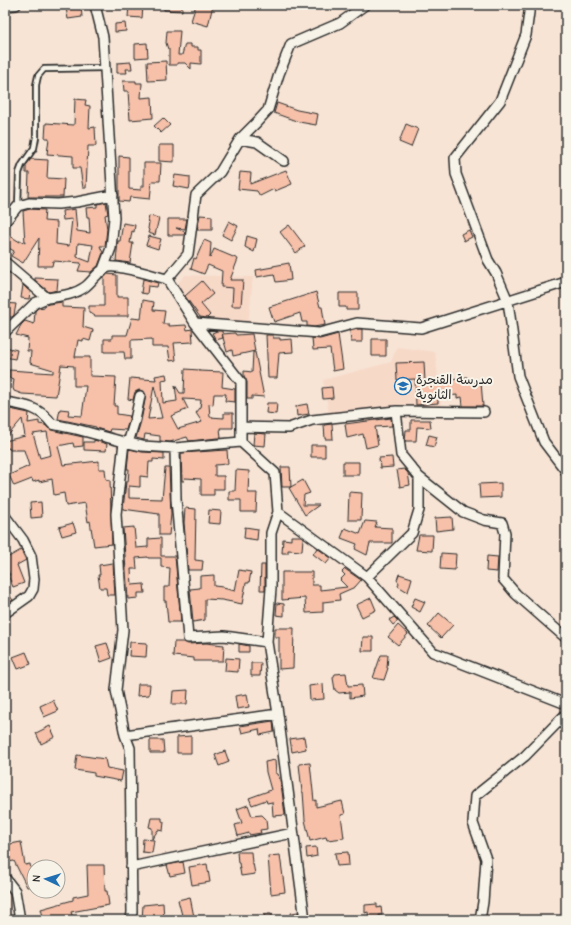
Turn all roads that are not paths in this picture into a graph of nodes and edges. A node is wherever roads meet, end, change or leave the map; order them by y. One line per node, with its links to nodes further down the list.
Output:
1 (16, 5): 5 (street)
2 (95, 5): 6 (street)
3 (365, 5): 7 (street)
4 (530, 5): 17 (street)
5 (5, 6)
6 (105, 68): 9 (street); 10 (lane)
7 (240, 139): 8 (street); 14 (street)
8 (284, 161)
9 (113, 195): 10 (street); 13 (street)
10 (18, 206): 11 (street)
11 (5, 222)
12 (5, 262): 16 (street)
13 (102, 272): 14 (street); 16 (street)
14 (167, 279): 18 (street)
15 (566, 282): 17 (street)
16 (47, 298): 19 (street)
17 (508, 301): 18 (street); 28 (street)
18 (195, 323): 24 (street)
19 (5, 332)
20 (140, 396): 26 (street)
21 (5, 402): 26 (street)
22 (396, 412): 23 (street); 24 (street); 29 (street)
23 (484, 412)
24 (242, 427): 25 (street)
25 (241, 442): 27 (street); 30 (street)
26 (126, 443): 27 (street); 39 (street)
27 (175, 448): 35 (street)
28 (566, 471)
29 (419, 477): 32 (street); 34 (street)
30 (278, 512): 32 (street); 35 (street)
31 (5, 516): 33 (street)
32 (367, 577): 36 (street)
33 (5, 613)
34 (566, 638)
35 (266, 642): 37 (street)
36 (566, 704)
37 (278, 714): 39 (street); 40 (street)
38 (566, 714): 46 (street)
39 (125, 735): 41 (street)
40 (293, 833): 41 (street); 45 (street)
41 (132, 867): 44 (street)
42 (5, 878): 43 (street)
43 (20, 920)
44 (131, 920)
45 (305, 920)
46 (480, 920)

